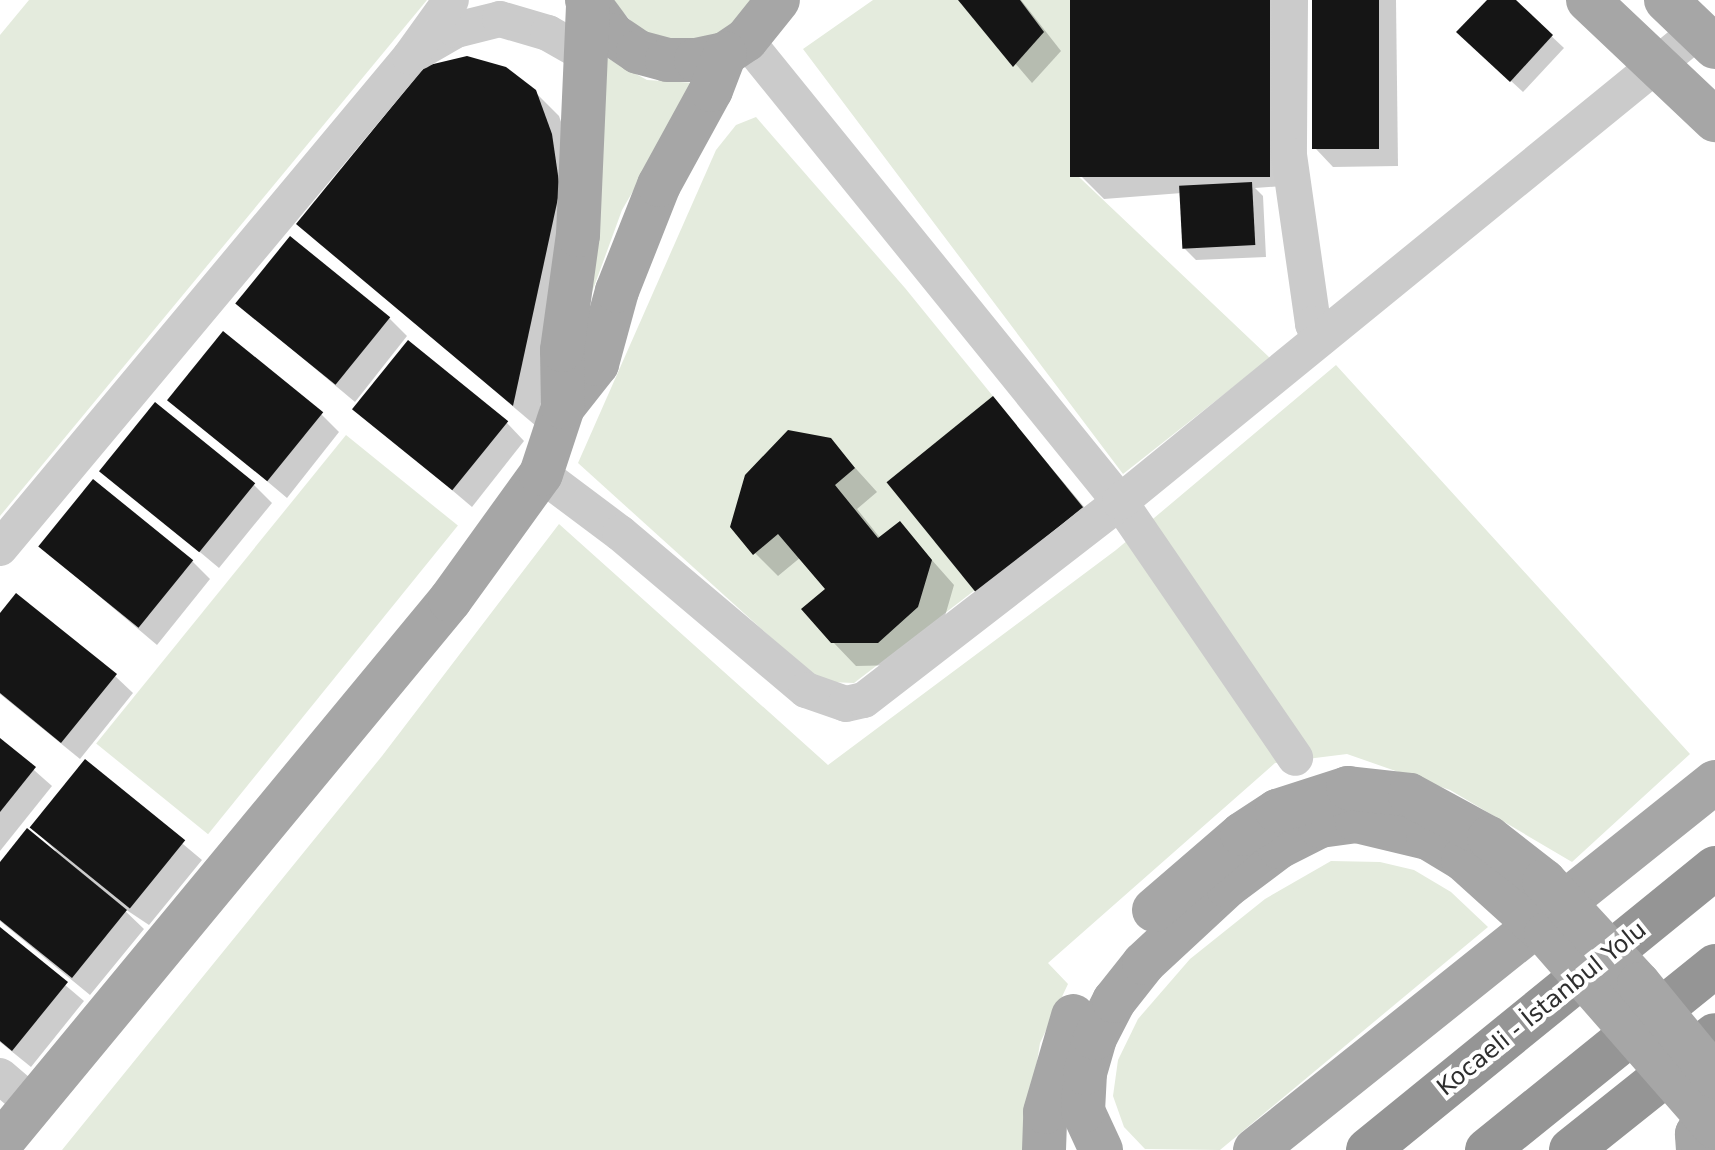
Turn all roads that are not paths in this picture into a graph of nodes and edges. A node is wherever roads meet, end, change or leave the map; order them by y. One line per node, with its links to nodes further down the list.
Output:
1 (451, 0): 10 (street)
2 (1290, 0): 13 (street)
3 (1588, 0): 11 (main road)
4 (1666, 0): 7 (main road)
5 (588, 1): 8 (main road); 9 (main road)
6 (778, 1): 8 (main road)
7 (1706, 39): 11 (street)
8 (735, 47): 14 (main road); 16 (street)
9 (585, 54): 10 (street); 14 (main road)
10 (410, 57): 17 (street)
11 (1657, 64): 12 (main road); 13 (street)
12 (1715, 120)
13 (1321, 338): 16 (street)
14 (563, 407): 15 (main road)
15 (541, 474): 16 (street); 26 (main road)
16 (1120, 502): 18 (street)
17 (0, 548)
18 (1295, 758)
19 (1715, 782): 31 (main road)
20 (1715, 868): 32 (highway, Kocaeli - İstanbul Yolu)
21 (1715, 966): 33 (highway)
22 (1715, 1035): 34 (highway)
23 (0, 1076): 26 (street)
24 (1715, 1077): 29 (main road, bridge)
25 (1715, 1102): 35 (main road)
26 (34, 1105): 28 (main road)
27 (1715, 1127): 30 (main road, bridge)
28 (0, 1144)
29 (1044, 1150)
30 (1101, 1150)
31 (1255, 1150)
32 (1368, 1150)
33 (1487, 1150)
34 (1571, 1150)
35 (1698, 1150)

